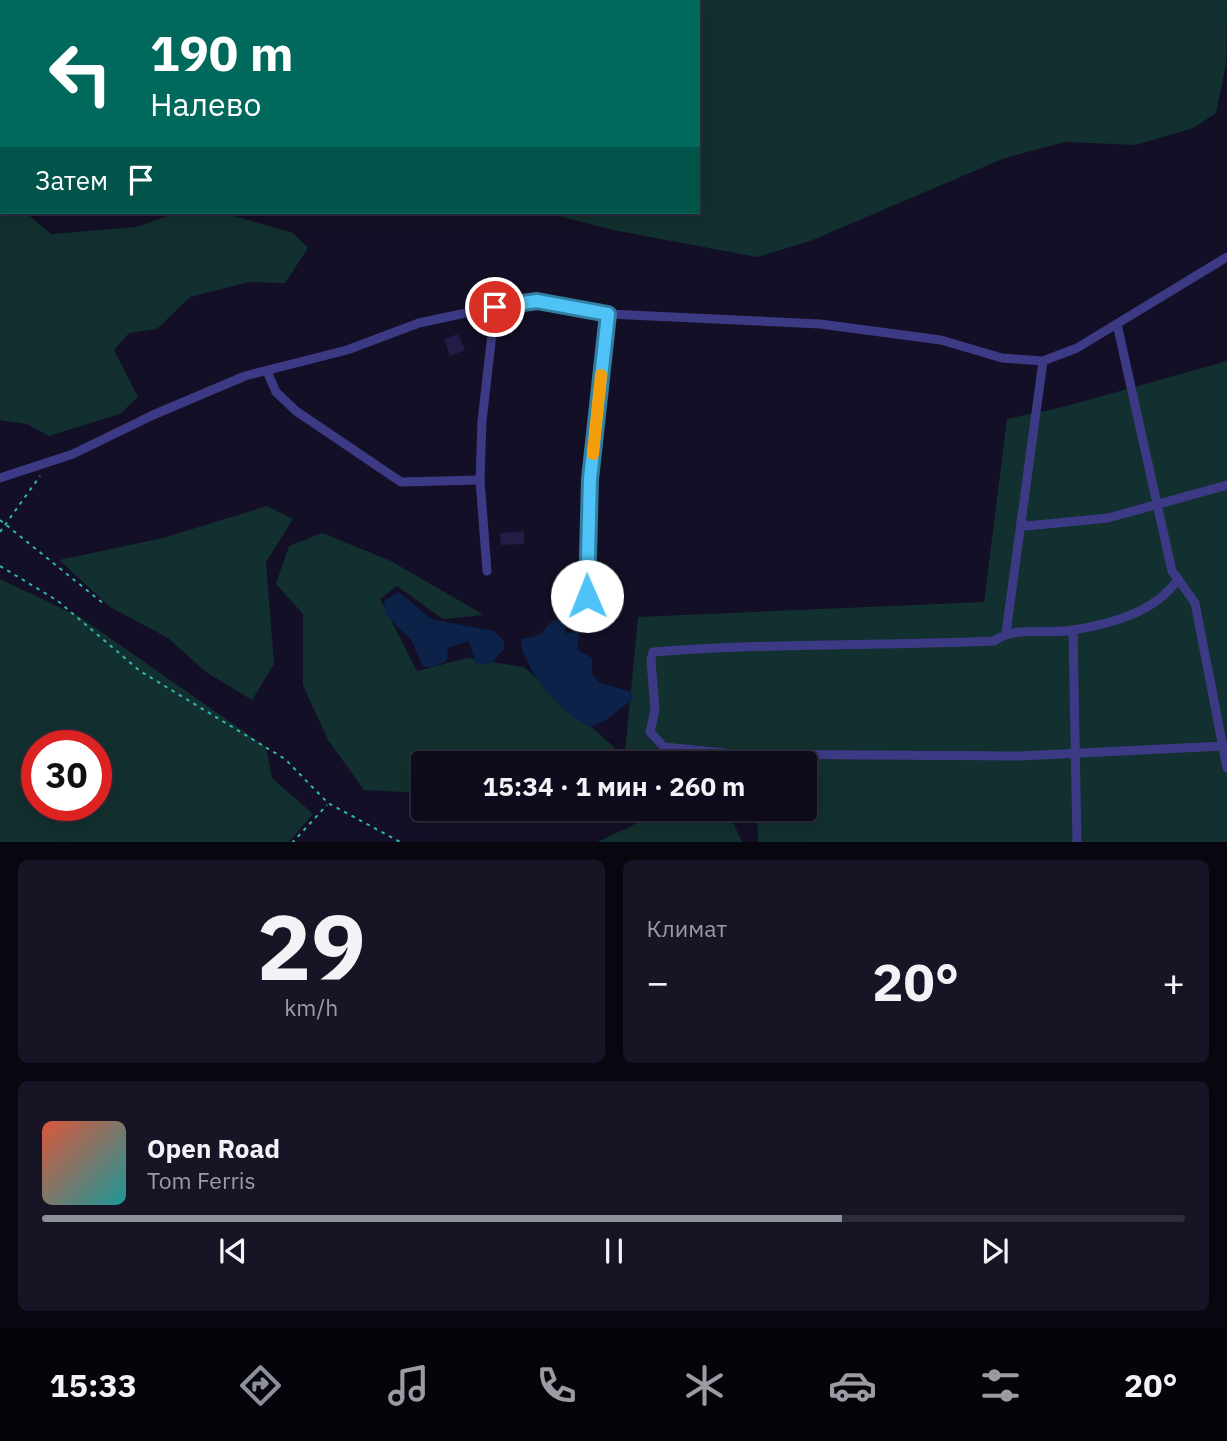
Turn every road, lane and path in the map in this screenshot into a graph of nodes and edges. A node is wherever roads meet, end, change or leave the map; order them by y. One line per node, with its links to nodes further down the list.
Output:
1 (1227, 258): 4 (street)
2 (495, 307): 3 (street); 6 (street); 9 (street)
3 (608, 314): 5 (street); 19 (street)
4 (1117, 324): 5 (street); 11 (street)
5 (1043, 361): 13 (street)
6 (267, 371): 7 (street); 9 (street)
7 (45, 464): 8 (street); 14 (path)
8 (0, 478)
9 (480, 480): 17 (street)
10 (1227, 485): 11 (street)
11 (1157, 502): 13 (street); 18 (street)
12 (0, 520): 14 (path)
13 (1021, 521): 22 (street)
14 (5, 525): 15 (path); 20 (path)
15 (0, 532)
16 (0, 566): 26 (path)
17 (486, 571)
18 (1178, 579): 21 (street); 23 (street)
19 (587, 596)
20 (104, 604)
21 (1073, 631): 22 (street); 24 (street)
22 (1006, 633): 24 (street)
23 (1223, 746): 24 (street); 25 (street)
24 (1076, 751): 29 (street)
25 (1227, 768)
26 (328, 803): 27 (path); 28 (path)
27 (292, 842)
28 (402, 842)
29 (1077, 842)

